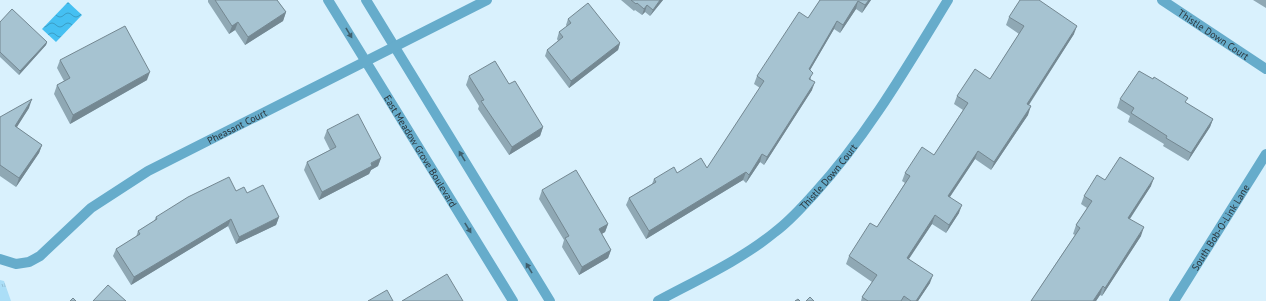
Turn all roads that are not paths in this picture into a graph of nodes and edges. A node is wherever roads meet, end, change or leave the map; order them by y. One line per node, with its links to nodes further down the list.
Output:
1 (328, 0): 7 (street, East Meadow Grove Boulevard, one-way to 7)
2 (366, 0): 6 (street)
3 (487, 0): 6 (street, Pheasant Court)
4 (948, 0): 13 (street, Thistle Down Court)
5 (1162, 0): 8 (street, Thistle Down Court)
6 (395, 46): 7 (street, Pheasant Court); 12 (street, one-way to 6)
7 (366, 61): 10 (street, Pheasant Court); 11 (street, East Meadow Grove Boulevard, one-way to 11)
8 (1266, 69)
9 (1266, 154): 14 (street, South Bob-O-Link Lane)
10 (0, 259)
11 (513, 301)
12 (550, 301)
13 (658, 301)
14 (1174, 301)

